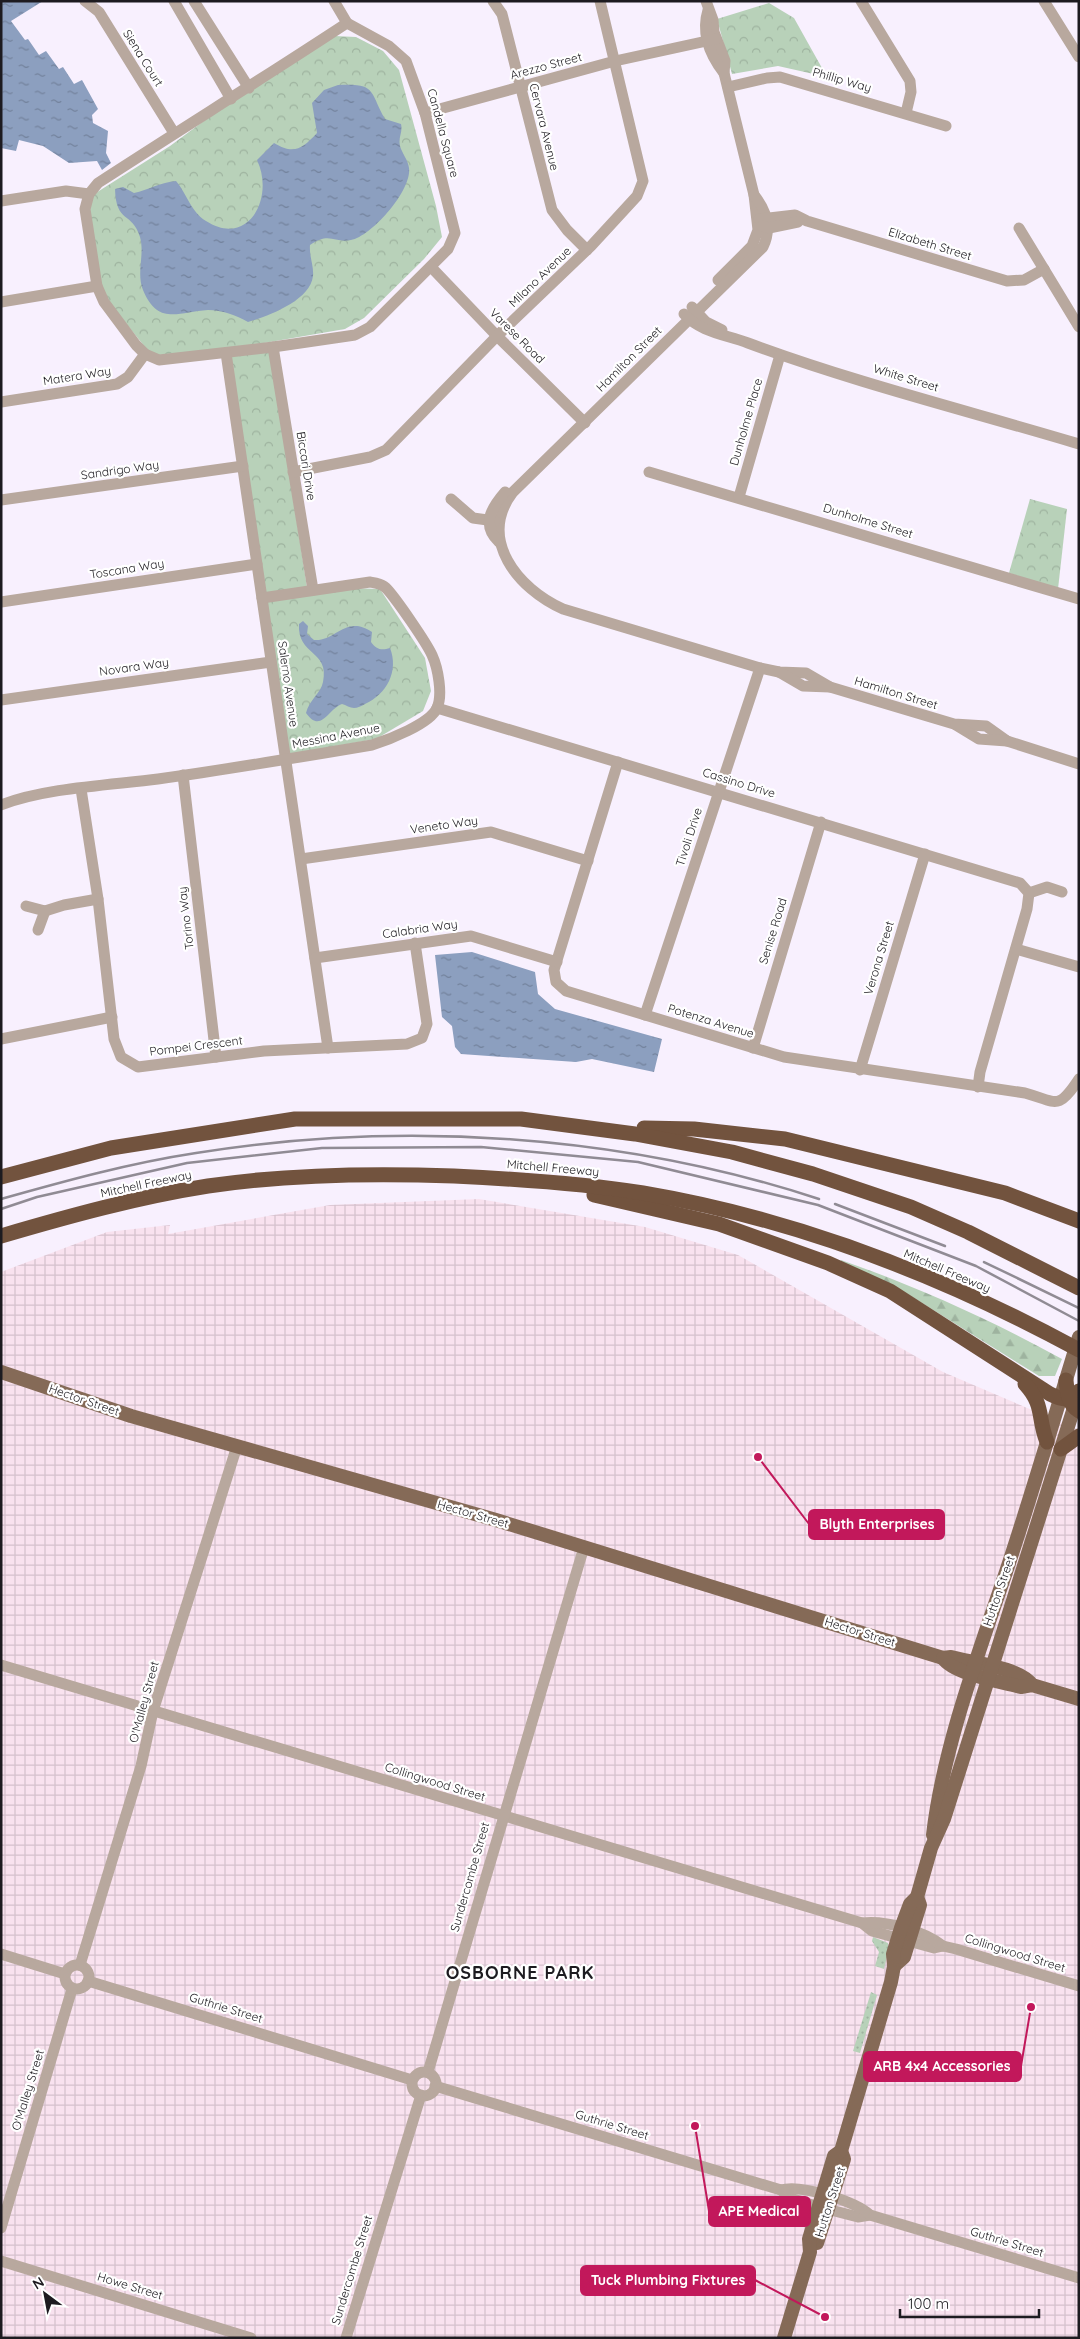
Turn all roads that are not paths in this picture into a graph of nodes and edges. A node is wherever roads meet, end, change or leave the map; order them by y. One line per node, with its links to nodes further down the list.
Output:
1 (84, 1): 24 (street, Siena Court)
2 (174, 1): 12 (street)
3 (194, 1): 11 (street)
4 (334, 1): 10 (street)
5 (493, 1): 17 (street, Cervara Avenue)
6 (600, 1): 16 (street, Milano Avenue)
7 (861, 1): 22 (street)
8 (1044, 1): 14 (street)
9 (707, 6): 13 (street)
10 (347, 23): 19 (street); 21 (street, Candella Square)
11 (210, 27): 12 (street); 19 (street)
12 (195, 37): 20 (street)
13 (710, 37): 16 (street, Arezzo Street); 18 (street)
14 (1075, 42): 15 (street)
15 (1079, 57)
16 (615, 61): 17 (street, Arezzo Street); 29 (street, Milano Avenue)
17 (520, 87): 21 (street, Arezzo Street); 29 (street, Cervara Avenue)
18 (728, 87): 22 (street, Phillip Way); 27 (street)
19 (249, 88): 20 (street)
20 (232, 99): 24 (street)
21 (426, 113): 30 (street, Candella Square)
22 (906, 113): 23 (street, Phillip Way)
23 (946, 126)
24 (174, 133): 25 (street)
25 (90, 194): 26 (street); 32 (street)
26 (1, 201)
27 (762, 222): 31 (street, Elizabeth Street); 34 (street, Hamilton Street)
28 (1019, 228): 31 (street)
29 (587, 250): 36 (street, Milano Avenue)
30 (432, 267): 36 (street, Varese Road); 37 (street, Candella Square)
31 (1044, 269): 35 (street)
32 (97, 286): 33 (street); 39 (street)
33 (1, 302)
34 (690, 313): 40 (street, White Street); 42 (street, Hamilton Street)
35 (1079, 327)
36 (497, 336): 42 (street, Varese Road); 45 (street, Milano Avenue)
37 (273, 347): 38 (street, Candella Square); 45 (street, Biccari Drive)
38 (226, 353): 39 (street, Candella Square); 44 (street, Salerno Avenue)
39 (145, 354): 41 (street, Matera Way)
40 (780, 355): 43 (street, White Street); 47 (street, Dunholme Place)
41 (1, 402)
42 (582, 420): 50 (street, Hamilton Street)
43 (1079, 444)
44 (243, 466): 49 (street, Sandrigo Way); 51 (street, Salerno Avenue)
45 (293, 472): 52 (street, Biccari Drive)
46 (649, 472): 47 (street, Dunholme Street)
47 (740, 497): 54 (street, Dunholme Street)
48 (451, 498): 50 (street)
49 (1, 500)
50 (494, 521): 57 (street, Hamilton Street)
51 (257, 564): 53 (street, Salerno Avenue); 55 (street, Toscana Way)
52 (313, 590): 53 (street); 59 (street)
53 (262, 598): 56 (street, Salerno Avenue)
54 (1079, 600)
55 (1, 602)
56 (271, 662): 58 (street, Novara Way); 60 (street, Salerno Avenue)
57 (760, 668): 62 (street, Hamilton Street); 65 (street, Tivoli Drive)
58 (1, 700)
59 (437, 708): 60 (street, Messina Avenue); 61 (street, Cassino Drive)
60 (285, 759): 63 (street, Messina Avenue); 69 (street, Salerno Avenue)
61 (618, 762): 65 (street, Cassino Drive); 70 (street, Potenza Avenue)
62 (1079, 764)
63 (183, 775): 64 (street, Messina Avenue); 87 (street, Torino Way)
64 (81, 789): 66 (street, Messina Avenue); 73 (street, Pompei Crescent)
65 (719, 792): 67 (street, Cassino Drive); 82 (street, Tivoli Drive)
66 (1, 805)
67 (821, 822): 68 (street, Cassino Drive); 86 (street, Senise Road)
68 (925, 854): 72 (street, Cassino Drive); 88 (street, Verona Street)
69 (301, 859): 70 (street, Veneto Way); 79 (street, Salerno Avenue)
70 (588, 861): 80 (street, Potenza Avenue)
71 (1062, 892): 72 (street)
72 (1029, 893): 78 (street)
73 (98, 899): 75 (street); 83 (street, Pompei Crescent)
74 (26, 906): 75 (street)
75 (45, 911): 76 (street)
76 (38, 930)
77 (416, 943): 79 (street, Calabria Way); 80 (street, Calabria Way); 85 (street, Pompei Crescent)
78 (1016, 949): 81 (street); 90 (street)
79 (314, 958): 85 (street, Salerno Avenue)
80 (557, 962): 82 (street, Potenza Avenue)
81 (1079, 967)
82 (645, 1015): 86 (street, Potenza Avenue)
83 (112, 1017): 84 (street); 87 (street, Pompei Crescent)
84 (1, 1039)
85 (328, 1048): 87 (street, Pompei Crescent)
86 (753, 1048): 88 (street, Potenza Avenue)
87 (216, 1057)
88 (860, 1070): 90 (street, Potenza Avenue)
89 (1079, 1079): 90 (street, Potenza Avenue)
90 (978, 1087)
91 (583, 1126): 92 (highway); 94 (highway); 98 (highway)
92 (1, 1177)
93 (535, 1181): 97 (highway, Mitchell Freeway); 100 (highway, Mitchell Freeway); 102 (highway)
94 (1049, 1208): 95 (highway); 96 (highway)
95 (1079, 1211)
96 (1079, 1221)
97 (1, 1236)
98 (1079, 1288)
99 (1079, 1337): 103 (main road)
100 (1079, 1350)
101 (1, 1372): 107 (main road, Hector Street)
102 (1015, 1374): 104 (highway); 106 (highway)
103 (1066, 1380): 104 (highway)
104 (1070, 1402): 106 (main road, Hutton Street)
105 (1079, 1436): 106 (highway)
106 (1054, 1445): 109 (main road, Hutton Street); 110 (main road, Hutton Street)
107 (237, 1446): 108 (main road, Hector Street); 118 (street, O'Malley Street)
108 (584, 1547): 111 (main road, Hector Street); 119 (street, Sundercombe Street)
109 (1008, 1615): 114 (main road, Hutton Street); 115 (main road)
110 (983, 1638): 111 (main road); 113 (main road, Hutton Street)
111 (938, 1657): 113 (main road, Hector Street)
112 (1, 1666): 118 (street, Collingwood Street)
113 (974, 1668): 114 (main road, Hector Street); 120 (main road, Hutton Street)
114 (990, 1672): 115 (main road, Hector Street); 116 (main road, Hector Street); 120 (main road, Hutton Street)
115 (1015, 1673): 116 (main road, Hector Street)
116 (1032, 1685): 117 (main road, Hector Street)
117 (1079, 1699)
118 (153, 1711): 119 (street, Collingwood Street); 123 (street, O'Malley Street)
119 (502, 1816): 121 (street, Collingwood Street); 128 (street, Sundercombe Street)
120 (931, 1848): 121 (main road, Hutton Street)
121 (905, 1934): 126 (street, Collingwood Street); 132 (main road, Hutton Street)
122 (1, 1954): 124 (street)
123 (80, 1965): 124 (street); 125 (street)
124 (65, 1974): 127 (street)
125 (88, 1981): 127 (street); 129 (street, Guthrie Street)
126 (1079, 1986)
127 (72, 1989): 133 (street, O'Malley Street)
128 (428, 2072): 129 (street); 130 (street)
129 (412, 2080): 131 (street)
130 (435, 2086): 131 (street); 132 (street, Guthrie Street)
131 (421, 2095): 137 (street, Sundercombe Street)
132 (825, 2202): 135 (street, Guthrie Street); 138 (main road, Hutton Street)
133 (1, 2228)
134 (1, 2261): 136 (street, Howe Street)
135 (1079, 2278)
136 (251, 2338)
137 (346, 2338)
138 (784, 2338)

